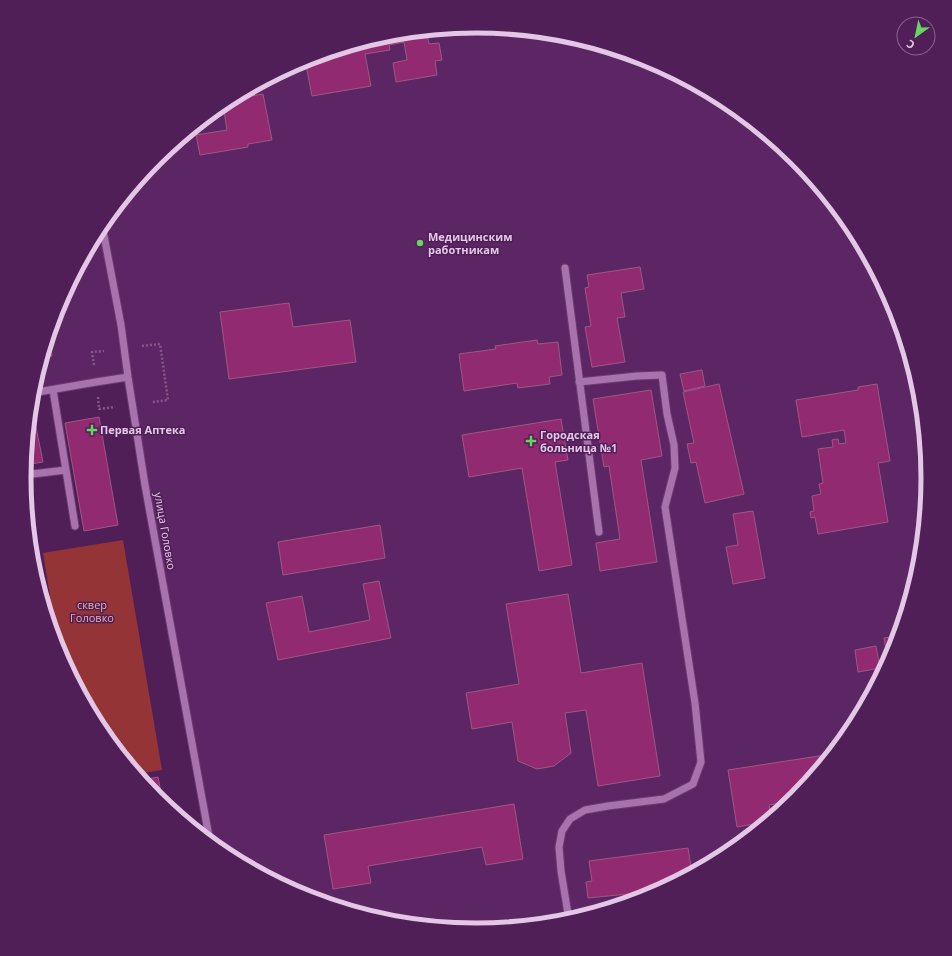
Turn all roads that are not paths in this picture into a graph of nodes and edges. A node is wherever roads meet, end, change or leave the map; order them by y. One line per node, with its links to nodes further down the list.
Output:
1 (104, 234): 3 (street, улица Головко)
2 (565, 268): 4 (street)
3 (128, 377): 5 (street); 11 (street, улица Головко)
4 (579, 382): 10 (street); 12 (street)
5 (53, 390): 6 (street); 7 (street)
6 (40, 392)
7 (66, 470): 8 (street); 9 (street)
8 (31, 474)
9 (75, 526)
10 (599, 532)
11 (208, 833)
12 (568, 913)

